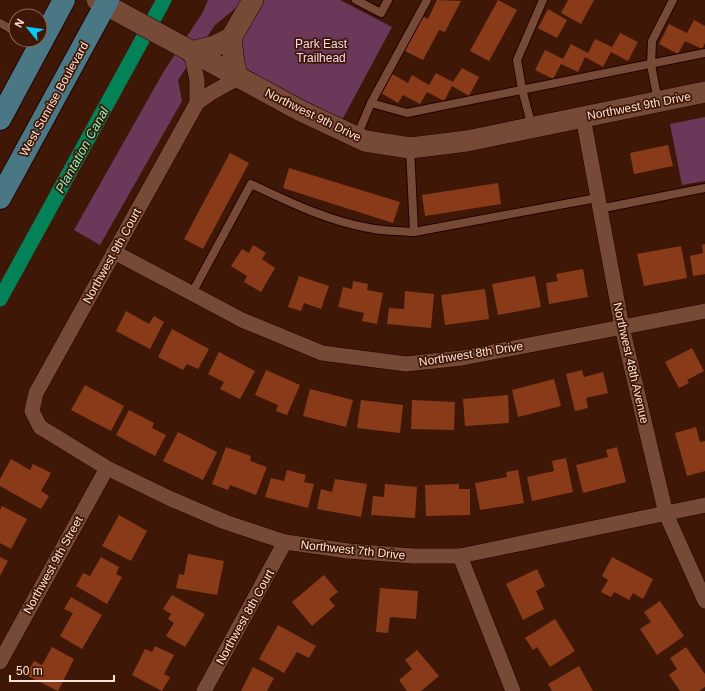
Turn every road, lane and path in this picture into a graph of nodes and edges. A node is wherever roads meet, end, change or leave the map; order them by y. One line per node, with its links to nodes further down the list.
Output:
1 (64, 0): 9 (main road)
2 (253, 0): 10 (street)
3 (356, 0): 4 (lane)
4 (388, 0)
5 (427, 0): 20 (lane)
6 (543, 0): 16 (lane)
7 (673, 0): 14 (lane)
8 (103, 2): 12 (street, Northwest 9th Drive); 27 (main road, West Sunrise Boulevard)
9 (48, 24)
10 (231, 38): 12 (street); 15 (street)
11 (33, 48): 22 (main road)
12 (189, 51): 15 (street, Northwest 9th Drive); 19 (street, Northwest 9th Court)
13 (705, 53): 14 (lane)
14 (651, 65): 16 (lane); 18 (lane)
15 (238, 78): 19 (street, Northwest 9th Court); 24 (street, Northwest 9th Drive)
16 (522, 90): 20 (lane); 23 (lane)
17 (705, 92): 18 (street, Northwest 9th Drive)
18 (658, 102): 21 (street, Northwest 9th Drive)
19 (197, 103): 30 (street, Northwest 9th Court)
20 (371, 103): 24 (lane)
21 (583, 117): 23 (street, Northwest 9th Drive); 28 (street, Northwest 48th Avenue)
22 (0, 119)
23 (532, 127): 25 (street, Northwest 9th Drive)
24 (357, 137): 25 (street, Northwest 9th Drive)
25 (410, 148): 29 (lane)
26 (705, 188): 28 (lane)
27 (0, 198)
28 (598, 204): 29 (lane); 33 (street, Northwest 48th Avenue)
29 (414, 232): 31 (lane)
30 (114, 252): 31 (street, Northwest 8th Drive); 34 (street, Northwest 9th Court)
31 (192, 293): 33 (street, Northwest 8th Drive)
32 (705, 311): 33 (street, Northwest 8th Drive)
33 (622, 327): 37 (street, Northwest 48th Avenue)
34 (32, 411): 35 (street, Northwest 7th Drive)
35 (107, 468): 38 (street, Northwest 7th Drive); 41 (street, Northwest 9th Street)
36 (705, 505): 37 (street, Northwest 7th Drive)
37 (666, 514): 39 (street, Northwest 7th Drive); 40 (street, Northwest 48th Avenue)
38 (285, 542): 39 (street, Northwest 7th Drive); 43 (street, Northwest 8th Court)
39 (460, 556): 42 (street)
40 (705, 600)
41 (0, 662)
42 (508, 690)
43 (204, 691)

